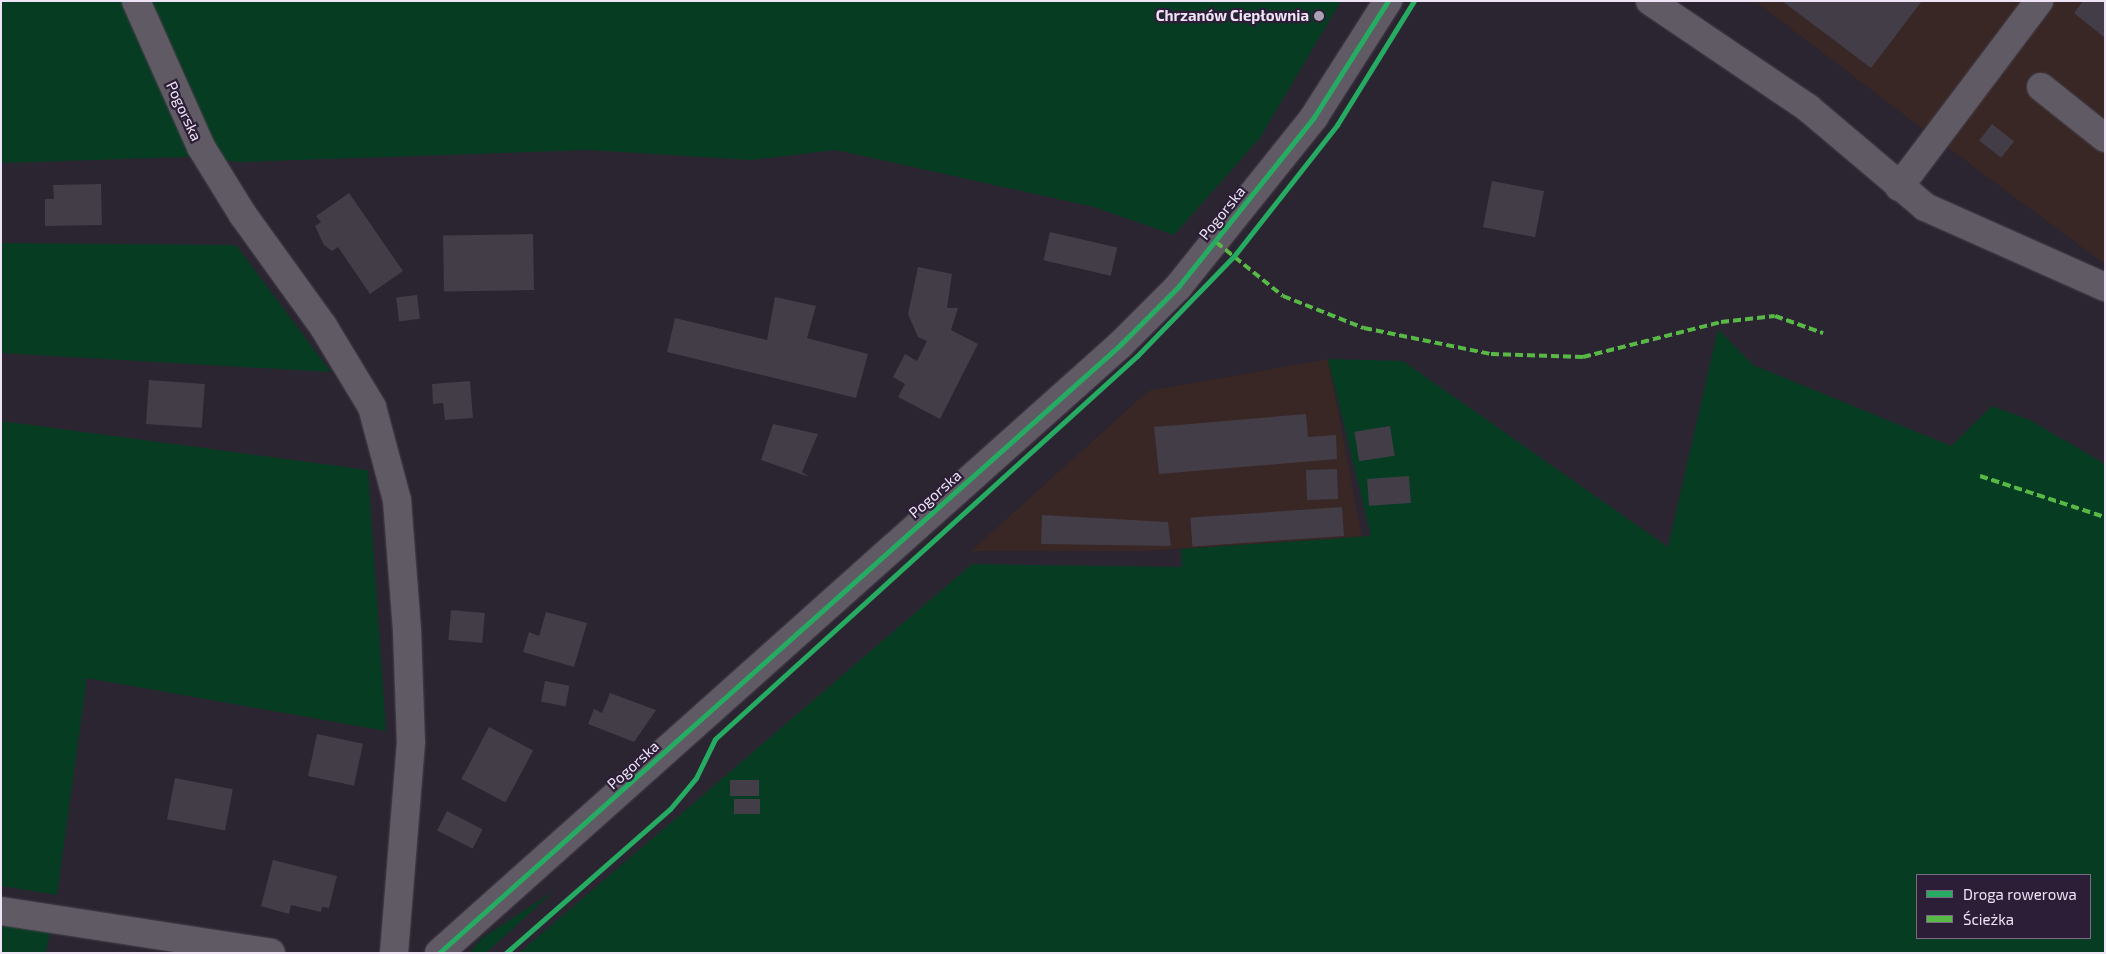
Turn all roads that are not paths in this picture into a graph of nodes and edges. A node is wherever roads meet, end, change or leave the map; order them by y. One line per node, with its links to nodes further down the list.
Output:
1 (136, 1): 11 (street, Pogorska)
2 (1388, 1): 12 (street, Pogorska)
3 (1650, 1): 7 (street)
4 (2039, 1): 7 (street)
5 (2041, 87): 6 (street)
6 (2105, 138)
7 (1899, 187): 8 (street)
8 (2105, 286)
9 (1, 911): 10 (street)
10 (271, 953)
11 (394, 953)
12 (439, 953)

